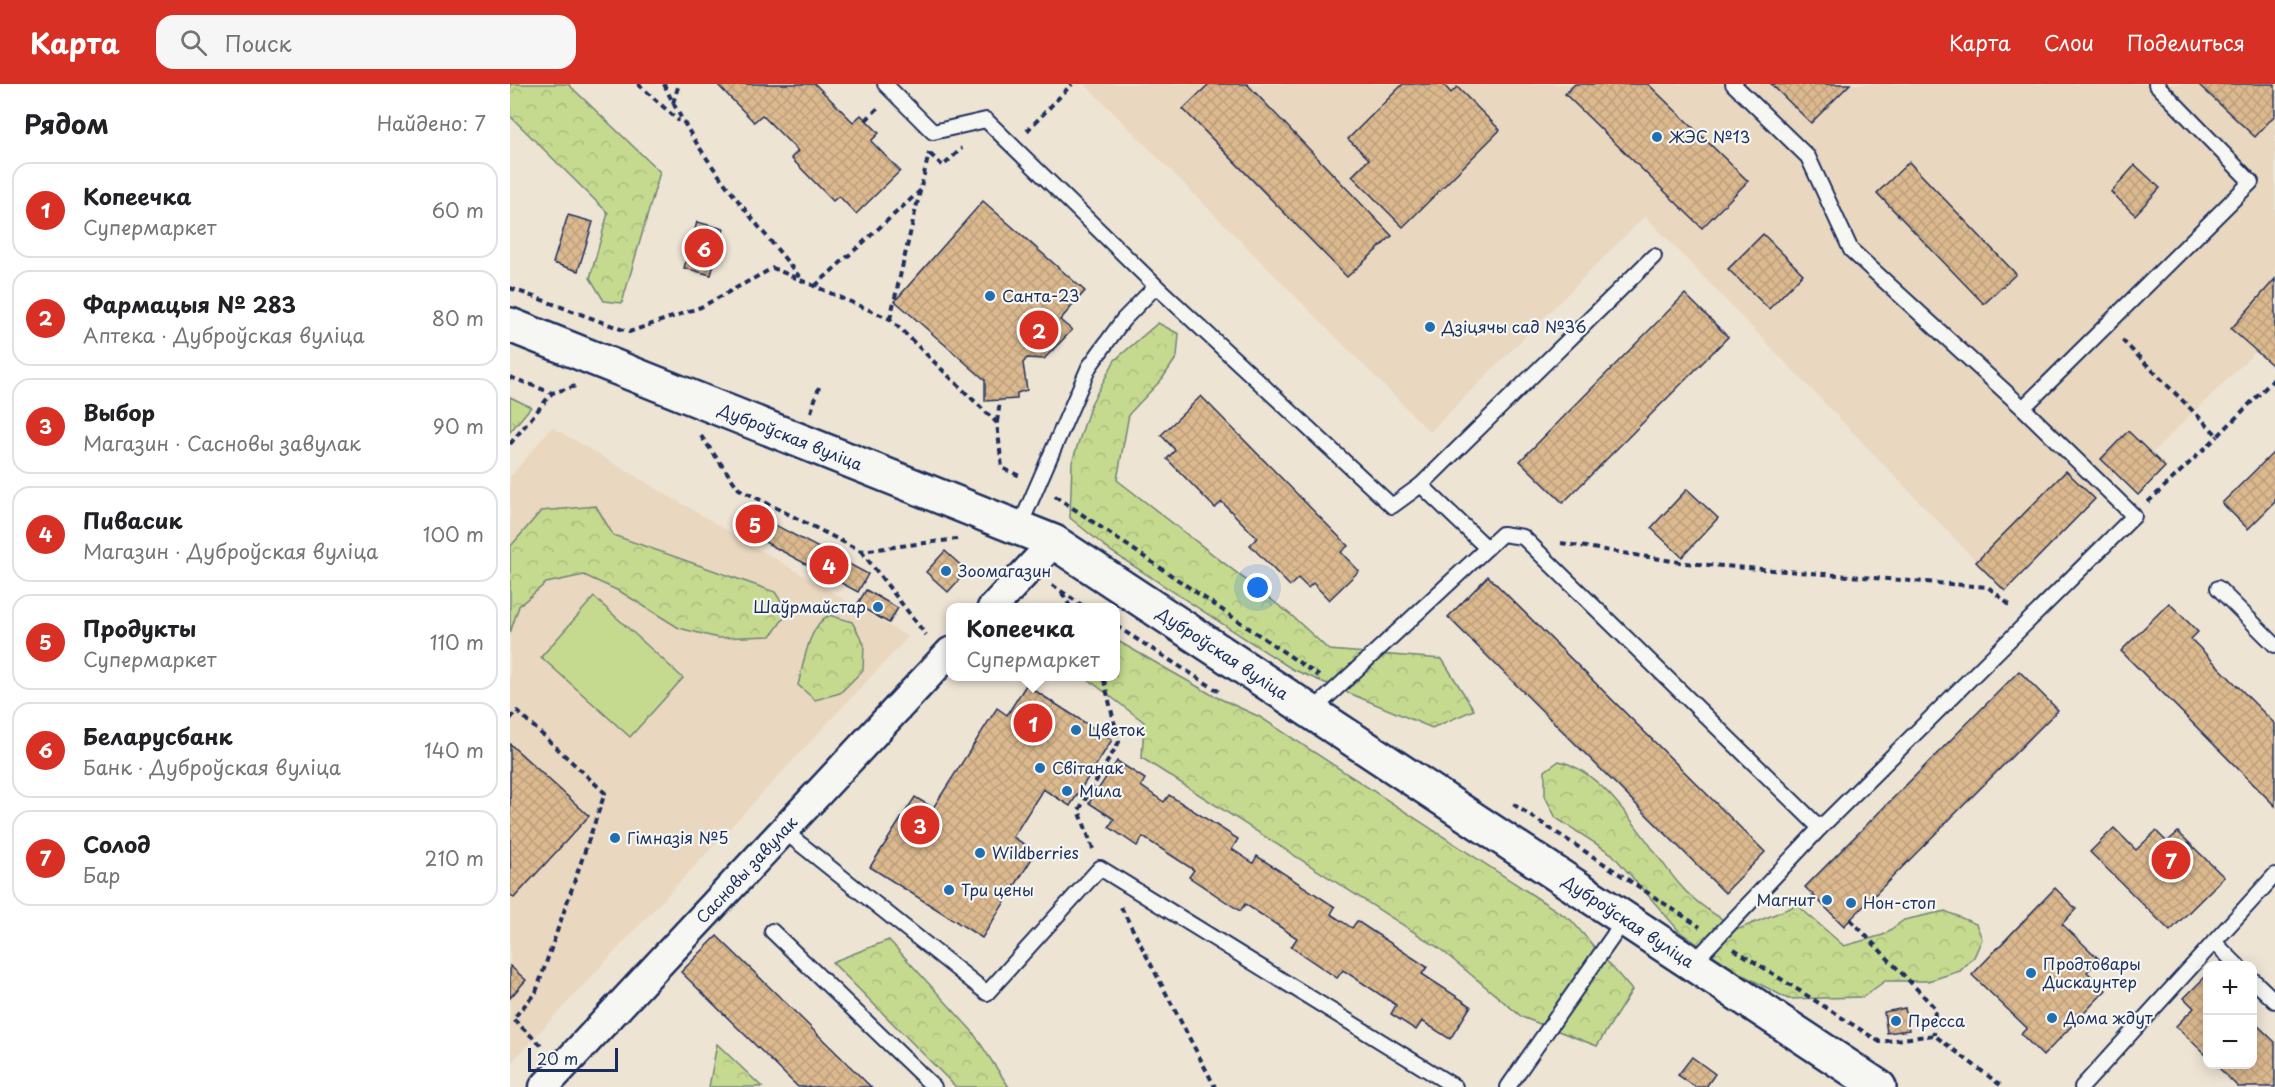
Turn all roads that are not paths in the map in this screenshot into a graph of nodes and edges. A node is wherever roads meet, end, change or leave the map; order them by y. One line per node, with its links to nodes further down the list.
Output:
1 (885, 84): 5 (lane)
2 (1733, 84): 7 (lane)
3 (2157, 84): 7 (lane)
4 (1654, 256): 8 (lane)
5 (1156, 286): 8 (lane); 9 (lane)
6 (510, 324): 9 (main road, Дуброўская вуліца)
7 (2023, 408): 17 (lane)
8 (1421, 485): 11 (lane)
9 (1019, 528): 10 (main road, Дуброўская вуліца)
10 (1054, 542): 13 (street); 16 (main road, Дуброўская вуліца)
11 (1487, 548): 16 (lane); 17 (lane)
12 (2218, 588): 15 (lane)
13 (997, 603)
14 (940, 645): 18 (street, Сасновы завулак)
15 (2275, 645)
16 (1311, 711): 20 (main road, Дуброўская вуліца)
17 (1820, 828): 24 (lane)
18 (784, 831): 27 (street, Сасновы завулак); 29 (lane)
19 (2275, 875): 22 (lane)
20 (1625, 919): 24 (main road, Дуброўская вуліца); 30 (lane)
21 (772, 931): 28 (lane)
22 (2214, 942): 23 (lane); 32 (lane)
23 (2233, 961)
24 (1692, 964): 31 (main road, Дуброўская вуліца)
25 (2257, 984): 26 (lane)
26 (2275, 1001)
27 (544, 1087)
28 (934, 1087)
29 (1455, 1087)
30 (1508, 1087)
31 (1879, 1087)
32 (2082, 1087)

